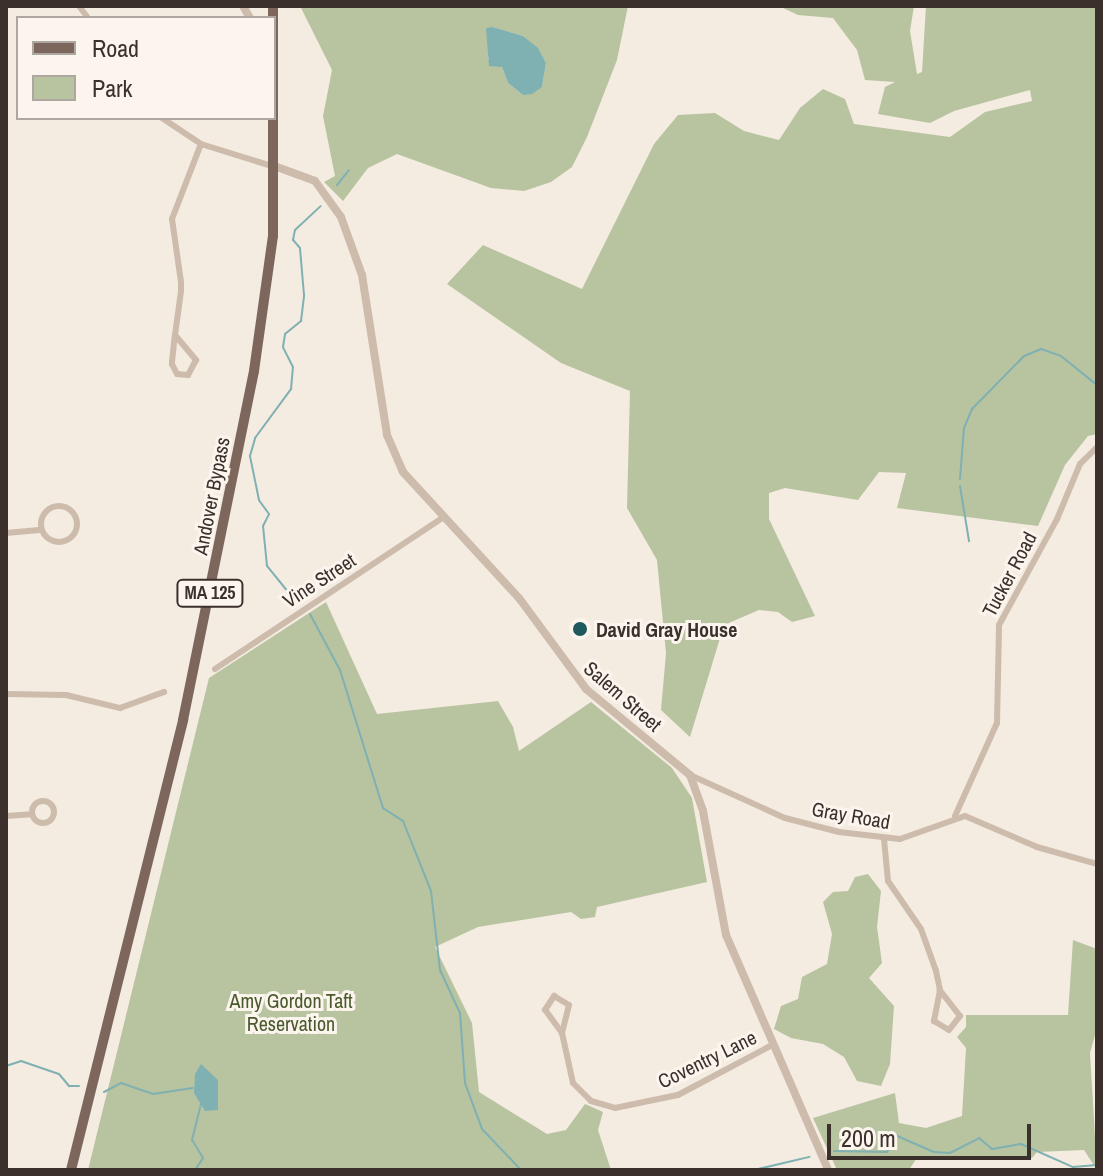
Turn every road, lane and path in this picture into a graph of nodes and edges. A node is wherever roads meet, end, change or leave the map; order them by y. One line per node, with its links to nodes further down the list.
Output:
1 (276, 102): 4 (main road, Andover Bypass / MA 125)
2 (165, 120): 3 (street)
3 (201, 144): 4 (street); 5 (street)
4 (277, 167): 7 (street, Salem Street); 22 (main road, Andover Bypass / MA 125)
5 (175, 335): 5 (street)
6 (1097, 447): 16 (street, Tucker Road)
7 (441, 519): 10 (street, Vine Street); 13 (street, Salem Street)
8 (42, 530): 8 (street); 9 (street)
9 (6, 533)
10 (215, 669)
11 (164, 692): 12 (street)
12 (6, 694)
13 (690, 775): 17 (street, Gray Road); 21 (street)
14 (32, 814): 15 (street)
15 (6, 816)
16 (955, 816): 17 (street, Gray Road); 18 (street)
17 (884, 839): 19 (street)
18 (1097, 864)
19 (940, 990): 19 (street)
20 (562, 1033): 20 (street, Coventry Lane); 21 (street, Coventry Lane)
21 (772, 1045): 23 (street)
22 (71, 1170)
23 (828, 1170)

